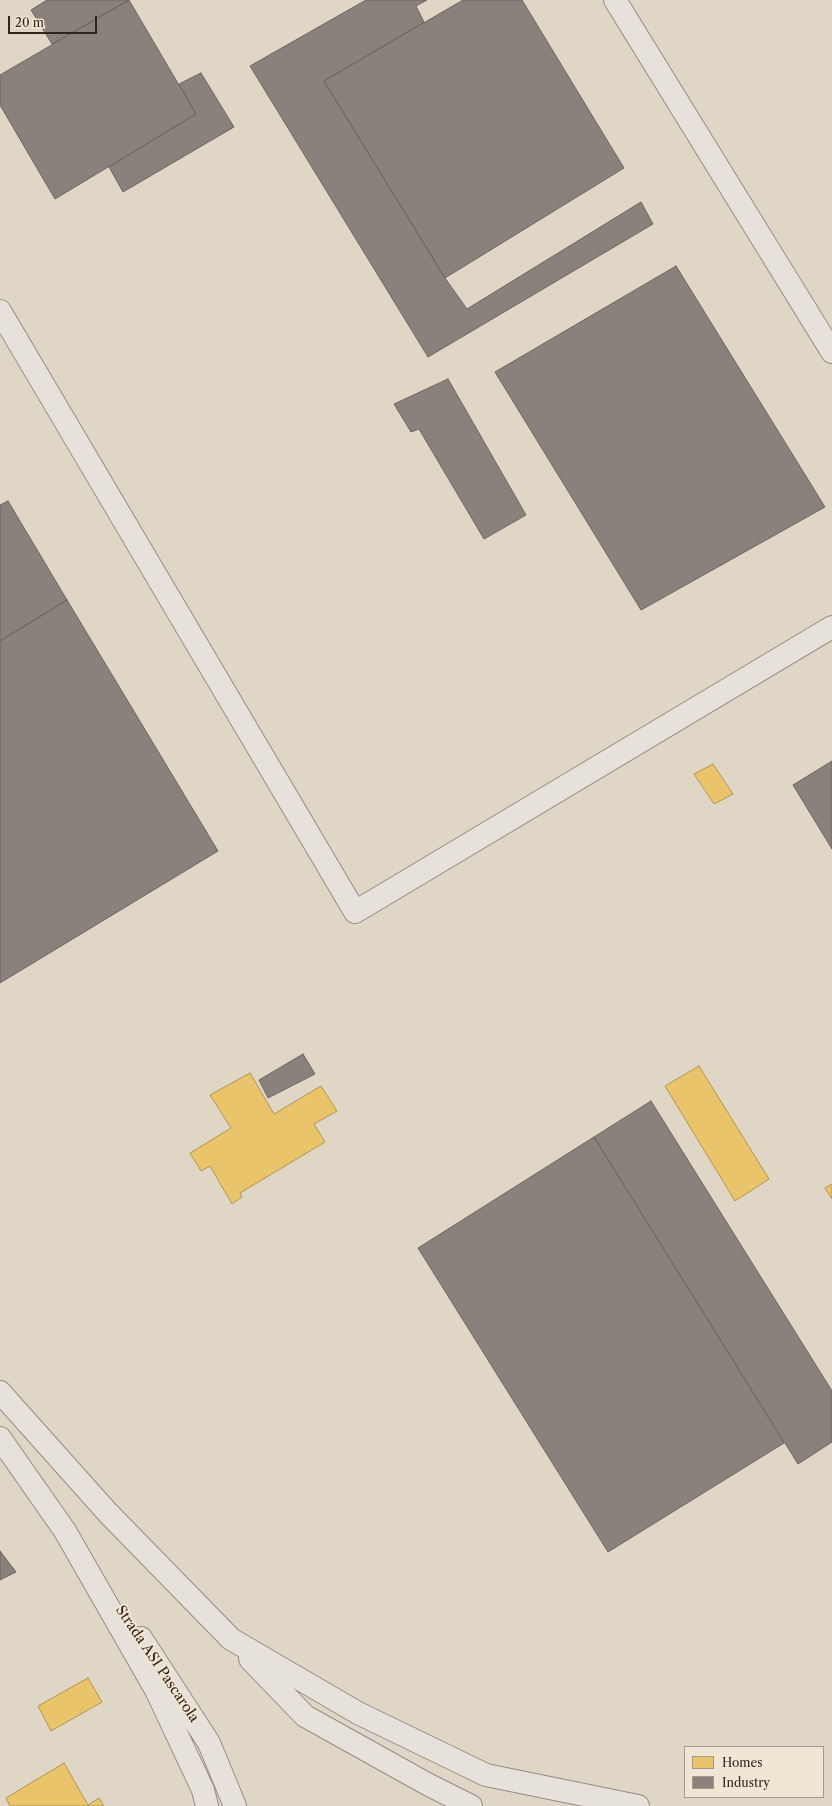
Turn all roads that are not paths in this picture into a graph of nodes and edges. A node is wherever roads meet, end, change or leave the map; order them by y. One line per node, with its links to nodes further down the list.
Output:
1 (615, 0): 3 (street)
2 (0, 311): 4 (street)
3 (832, 352)
4 (832, 627)
5 (0, 1392): 8 (street)
6 (0, 1438): 7 (street)
7 (65, 1531): 9 (street); 10 (street, Strada ASI Pascarola)
8 (231, 1639): 11 (street); 12 (street)
9 (207, 1806)
10 (235, 1806)
11 (471, 1806)
12 (638, 1806)

